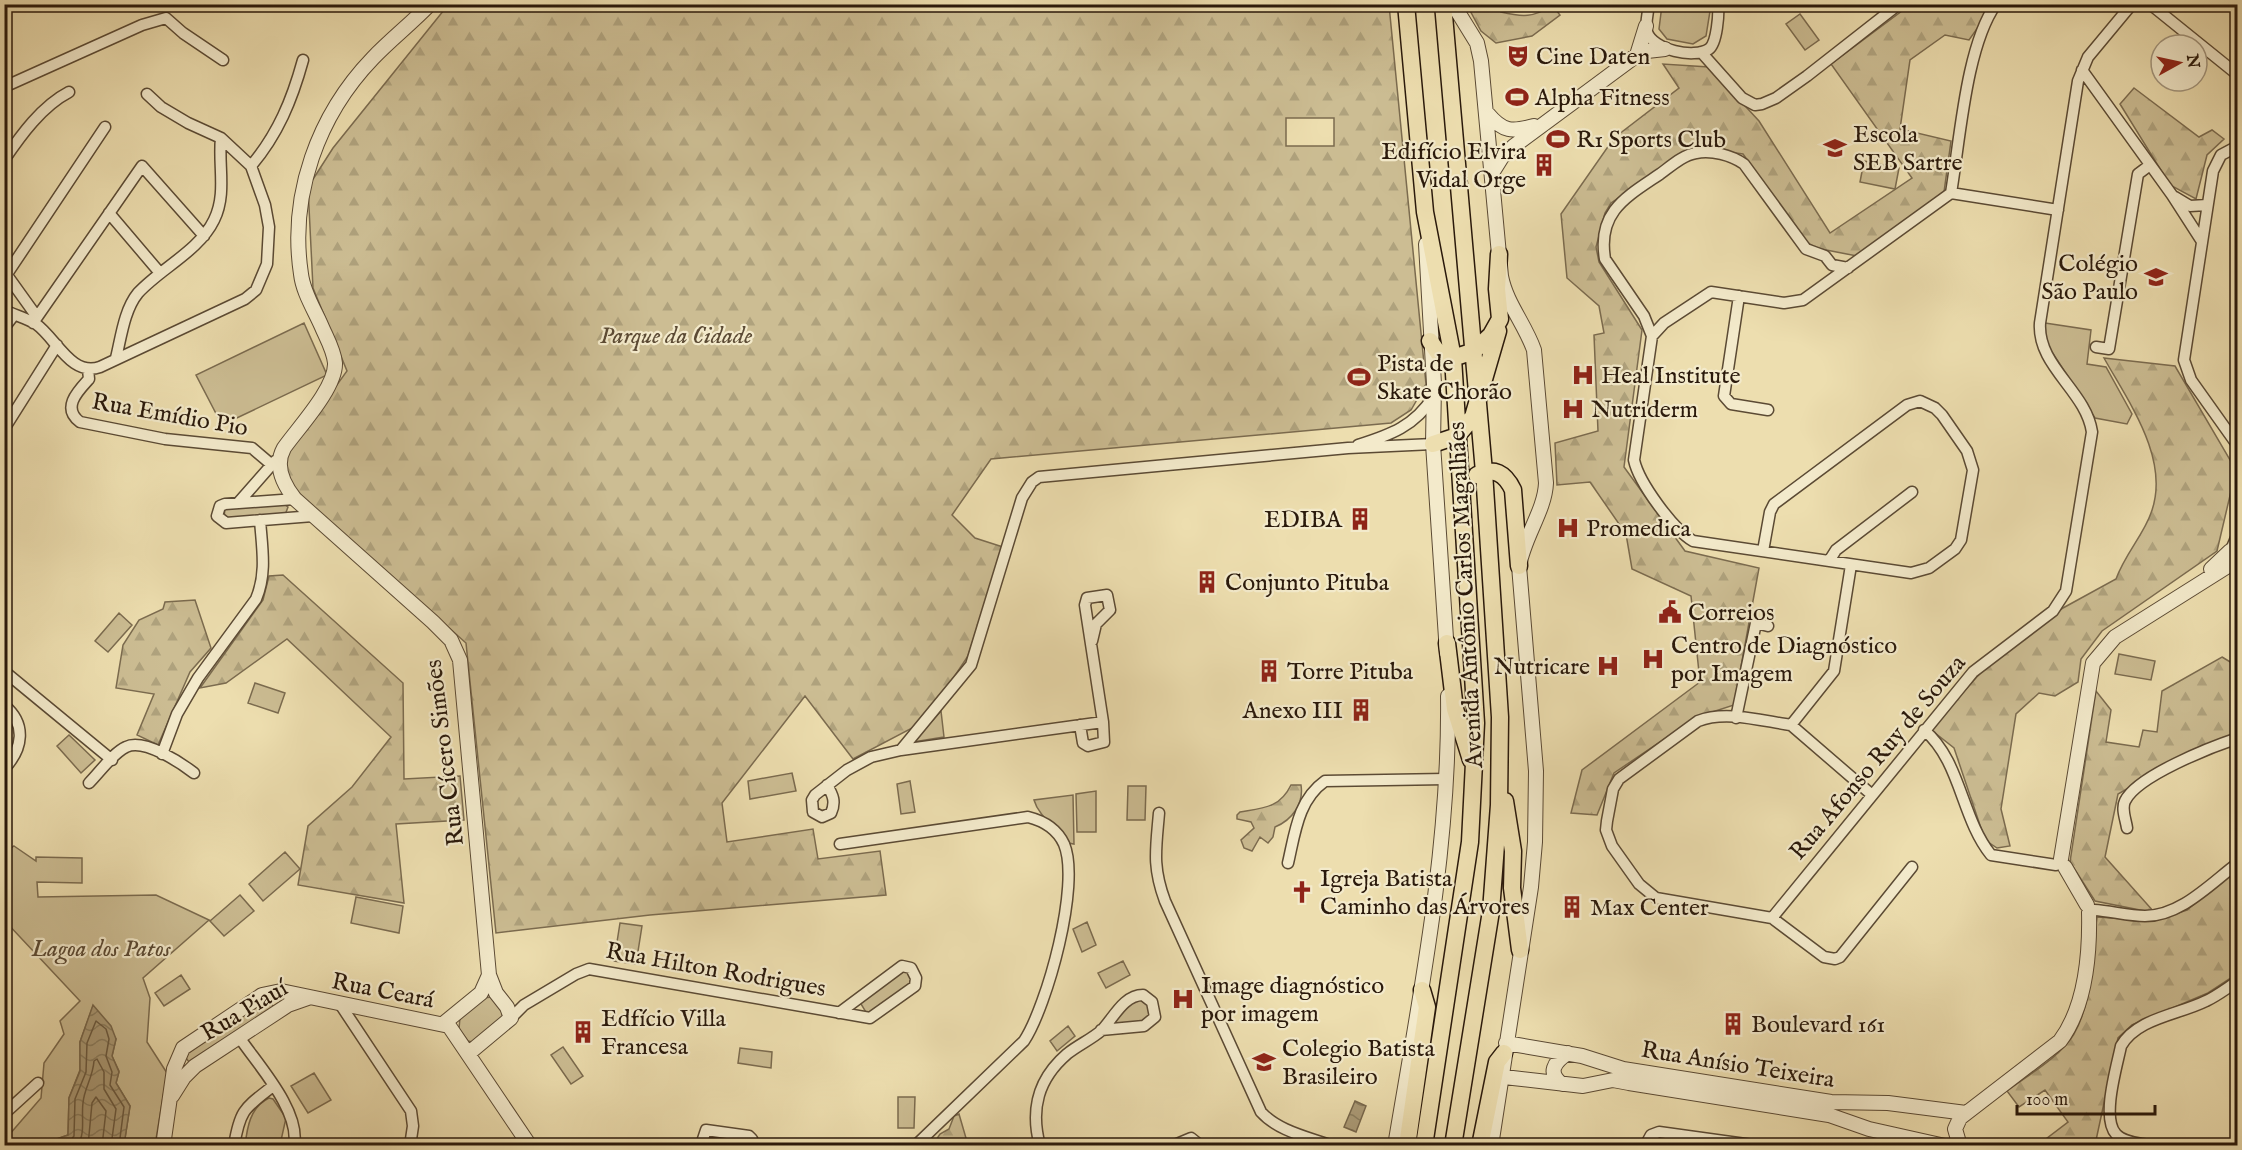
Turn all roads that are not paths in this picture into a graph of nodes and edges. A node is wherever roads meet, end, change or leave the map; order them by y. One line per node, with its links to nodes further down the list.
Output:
1 (430, 4): 68 (street)
2 (1406, 4): 35 (main road, Avenida Antônio Carlos Magalhães)
3 (1443, 4): 56 (main road, Avenida Antônio Carlos Magalhães)
4 (1453, 4): 22 (street)
5 (1649, 4): 11 (street)
6 (1718, 4): 13 (street)
7 (1899, 4): 13 (street)
8 (1996, 4): 31 (street)
9 (2132, 4): 17 (street, Rua Afonso Ruy de Souza)
10 (2150, 4): 18 (street)
11 (1646, 26): 12 (street); 14 (street)
12 (1665, 49): 13 (street); 14 (street)
13 (1701, 52)
14 (1637, 55): 23 (street)
15 (223, 60): 19 (street)
16 (303, 60): 29 (street)
17 (2082, 70): 28 (street); 34 (street, Rua Afonso Ruy de Souza)
18 (2238, 75)
19 (4, 87)
20 (69, 92): 27 (street)
21 (147, 94): 25 (street)
22 (1488, 114): 23 (street); 30 (street)
23 (1542, 124): 30 (street)
24 (105, 127): 42 (street)
25 (221, 138): 29 (street); 37 (street)
26 (2238, 146): 33 (street)
27 (4, 160)
28 (2150, 165): 32 (street); 55 (street)
29 (251, 166): 57 (street, Rua Emídio Pio)
30 (1492, 173): 39 (street)
31 (1951, 192): 34 (street); 41 (street)
32 (2172, 195): 33 (street); 38 (street)
33 (2207, 206): 38 (street)
34 (2058, 210): 91 (street, Rua Afonso Ruy de Souza)
35 (1425, 212): 53 (street, Avenida Antônio Carlos Magalhães); 58 (main road, Avenida Antônio Carlos Magalhães)
36 (109, 213): 37 (street); 43 (street); 49 (street)
37 (204, 236): 43 (street)
38 (2201, 240): 65 (street)
39 (1499, 254): 48 (main road); 81 (street)
40 (1832, 265): 41 (street); 44 (street); 47 (street)
41 (1848, 268): 44 (street)
42 (6, 272): 49 (street)
43 (160, 273): 57 (street)
44 (1832, 279): 45 (street)
45 (1739, 296): 50 (street); 62 (street)
46 (9, 313): 49 (street, Rua Emídio Pio); 51 (street)
47 (1644, 316): 50 (street); 52 (street)
48 (1500, 319): 56 (main road); 61 (main road)
49 (35, 320): 54 (street, Rua Emídio Pio)
50 (1664, 323): 52 (street)
51 (4, 328)
52 (1652, 336): 77 (street)
53 (1430, 341): 58 (main road); 60 (street, Avenida Antônio Carlos Magalhães)
54 (57, 345): 59 (street, Rua Emídio Pio); 63 (street)
55 (2096, 347)
56 (1474, 351): 58 (main road); 61 (main road, Avenida Antônio Carlos Magalhães)
57 (116, 358): 59 (street, Rua Emídio Pio)
58 (1453, 358): 64 (main road, Avenida Antônio Carlos Magalhães)
59 (88, 369): 68 (street, Rua Emídio Pio)
60 (1434, 396): 66 (street, Avenida Antônio Carlos Magalhães); 67 (street)
61 (1478, 397): 64 (main road); 69 (main road, Avenida Antônio Carlos Magalhães)
62 (1768, 410)
63 (4, 429)
64 (1457, 436): 66 (main road); 70 (main road, Avenida Antônio Carlos Magalhães)
65 (2237, 443)
66 (1433, 444): 67 (street); 84 (street, Avenida Antônio Carlos Magalhães)
67 (1348, 448): 93 (street)
68 (276, 460): 72 (street); 73 (street)
69 (1484, 472): 70 (main road); 81 (main road); 96 (main road, Avenida Antônio Carlos Magalhães)
70 (1461, 490): 102 (main road, Avenida Antônio Carlos Magalhães)
71 (1912, 492): 79 (street)
72 (296, 499): 73 (street); 74 (street, Rua Cícero Simões)
73 (238, 503): 75 (street)
74 (313, 516): 75 (street); 114 (street, Rua Cícero Simões)
75 (260, 520): 94 (street)
76 (2238, 533): 78 (street)
77 (1763, 551): 79 (street); 80 (street)
78 (2233, 556): 108 (street)
79 (1829, 561): 80 (street)
80 (1851, 565): 90 (street)
81 (1519, 566): 113 (street)
82 (1768, 626): 87 (street)
83 (1092, 641): 88 (street)
84 (1447, 643): 99 (street, Avenida Antônio Carlos Magalhães); 102 (main road)
85 (4, 671): 95 (street)
86 (4, 705): 97 (street)
87 (1736, 718): 90 (street); 112 (street)
88 (1103, 722): 89 (street); 89 (street)
89 (1080, 725): 93 (street)
90 (1791, 725): 103 (street)
91 (1924, 730): 103 (street, Rua Afonso Ruy de Souza); 108 (street)
92 (2238, 738): 105 (street)
93 (900, 750): 101 (street)
94 (162, 754): 95 (street); 98 (street)
95 (112, 760): 100 (street)
96 (1500, 768): 113 (main road); 160 (main road, Avenida Antônio Carlos Magalhães)
97 (4, 769)
98 (194, 773)
99 (1446, 779): 107 (street); 116 (street, Avenida Antônio Carlos Magalhães)
100 (89, 783)
101 (827, 785)
102 (1475, 790): 159 (main road, Avenida Antônio Carlos Magalhães)
103 (1871, 794): 112 (street, Rua Afonso Ruy de Souza)
104 (1160, 813): 156 (street)
105 (2127, 828)
106 (840, 844): 152 (street)
107 (1288, 863)
108 (2061, 863): 111 (street)
109 (2238, 863): 111 (street)
110 (1912, 867): 112 (street)
111 (2091, 909): 140 (street)
112 (1772, 918)
113 (1520, 950): 128 (street)
114 (489, 975): 118 (street, Rua Cícero Simões); 119 (street, Rua Cícero Simões)
115 (2238, 981): 166 (street)
116 (1422, 990): 157 (street, Avenida Antônio Carlos Magalhães); 158 (main road)
117 (269, 992): 120 (street, Rua Piauí); 122 (street); 129 (street, Rua Piauí)
118 (481, 993): 119 (street); 125 (street, Rua Cícero Simões)
119 (496, 993): 123 (street, Rua Cícero Simões)
120 (308, 998): 121 (street, Rua Ceará); 122 (street, Rua Piauí)
121 (340, 1004): 125 (street, Rua Ceará); 148 (street)
122 (279, 1011): 127 (street, Rua Piauí)
123 (509, 1012): 124 (street, Rua Hilton Rodrigues); 130 (street, Rua Hilton Rodrigues)
124 (839, 1013): 124 (street, Rua Hilton Rodrigues)
125 (443, 1024): 130 (street, Rua Ceará)
126 (1101, 1030): 126 (street); 153 (street)
127 (239, 1037): 132 (street, Rua Piauí); 136 (street)
128 (1505, 1048): 131 (street, Rua Anísio Teixeira); 133 (street); 161 (main road)
129 (182, 1052): 132 (street); 137 (street, Rua Piauí)
130 (469, 1053): 149 (street, Rua Ceará)
131 (1568, 1053): 135 (street); 138 (street, Rua Anísio Teixeira)
132 (195, 1066): 137 (street, Rua Piauí)
133 (1504, 1077): 135 (street, Rua Anísio Teixeira); 162 (street)
134 (38, 1083): 141 (street)
135 (1562, 1084): 142 (street, Rua Anísio Teixeira)
136 (273, 1086): 146 (street); 147 (street)
137 (170, 1101): 145 (street, Rua Piauí)
138 (1857, 1103): 139 (street, Rua Anísio Teixeira); 142 (street)
139 (1944, 1112): 140 (street, Rua Anísio Teixeira); 143 (street)
140 (1966, 1113): 143 (street)
141 (4, 1114)
142 (1854, 1124): 144 (street, Rua Anísio Teixeira)
143 (1955, 1129): 144 (street); 165 (street)
144 (1942, 1144)
145 (163, 1146)
146 (234, 1146)
147 (294, 1146)
148 (410, 1146)
149 (530, 1146)
150 (707, 1146): 151 (street)
151 (752, 1146)
152 (915, 1146)
153 (1040, 1146)
154 (1172, 1146): 155 (street)
155 (1201, 1146)
156 (1332, 1146)
157 (1395, 1146)
158 (1407, 1146)
159 (1424, 1146)
160 (1453, 1146)
161 (1480, 1146)
162 (1491, 1146)
163 (1645, 1146): 164 (street)
164 (1760, 1146)
165 (1960, 1146)
166 (2152, 1146)

